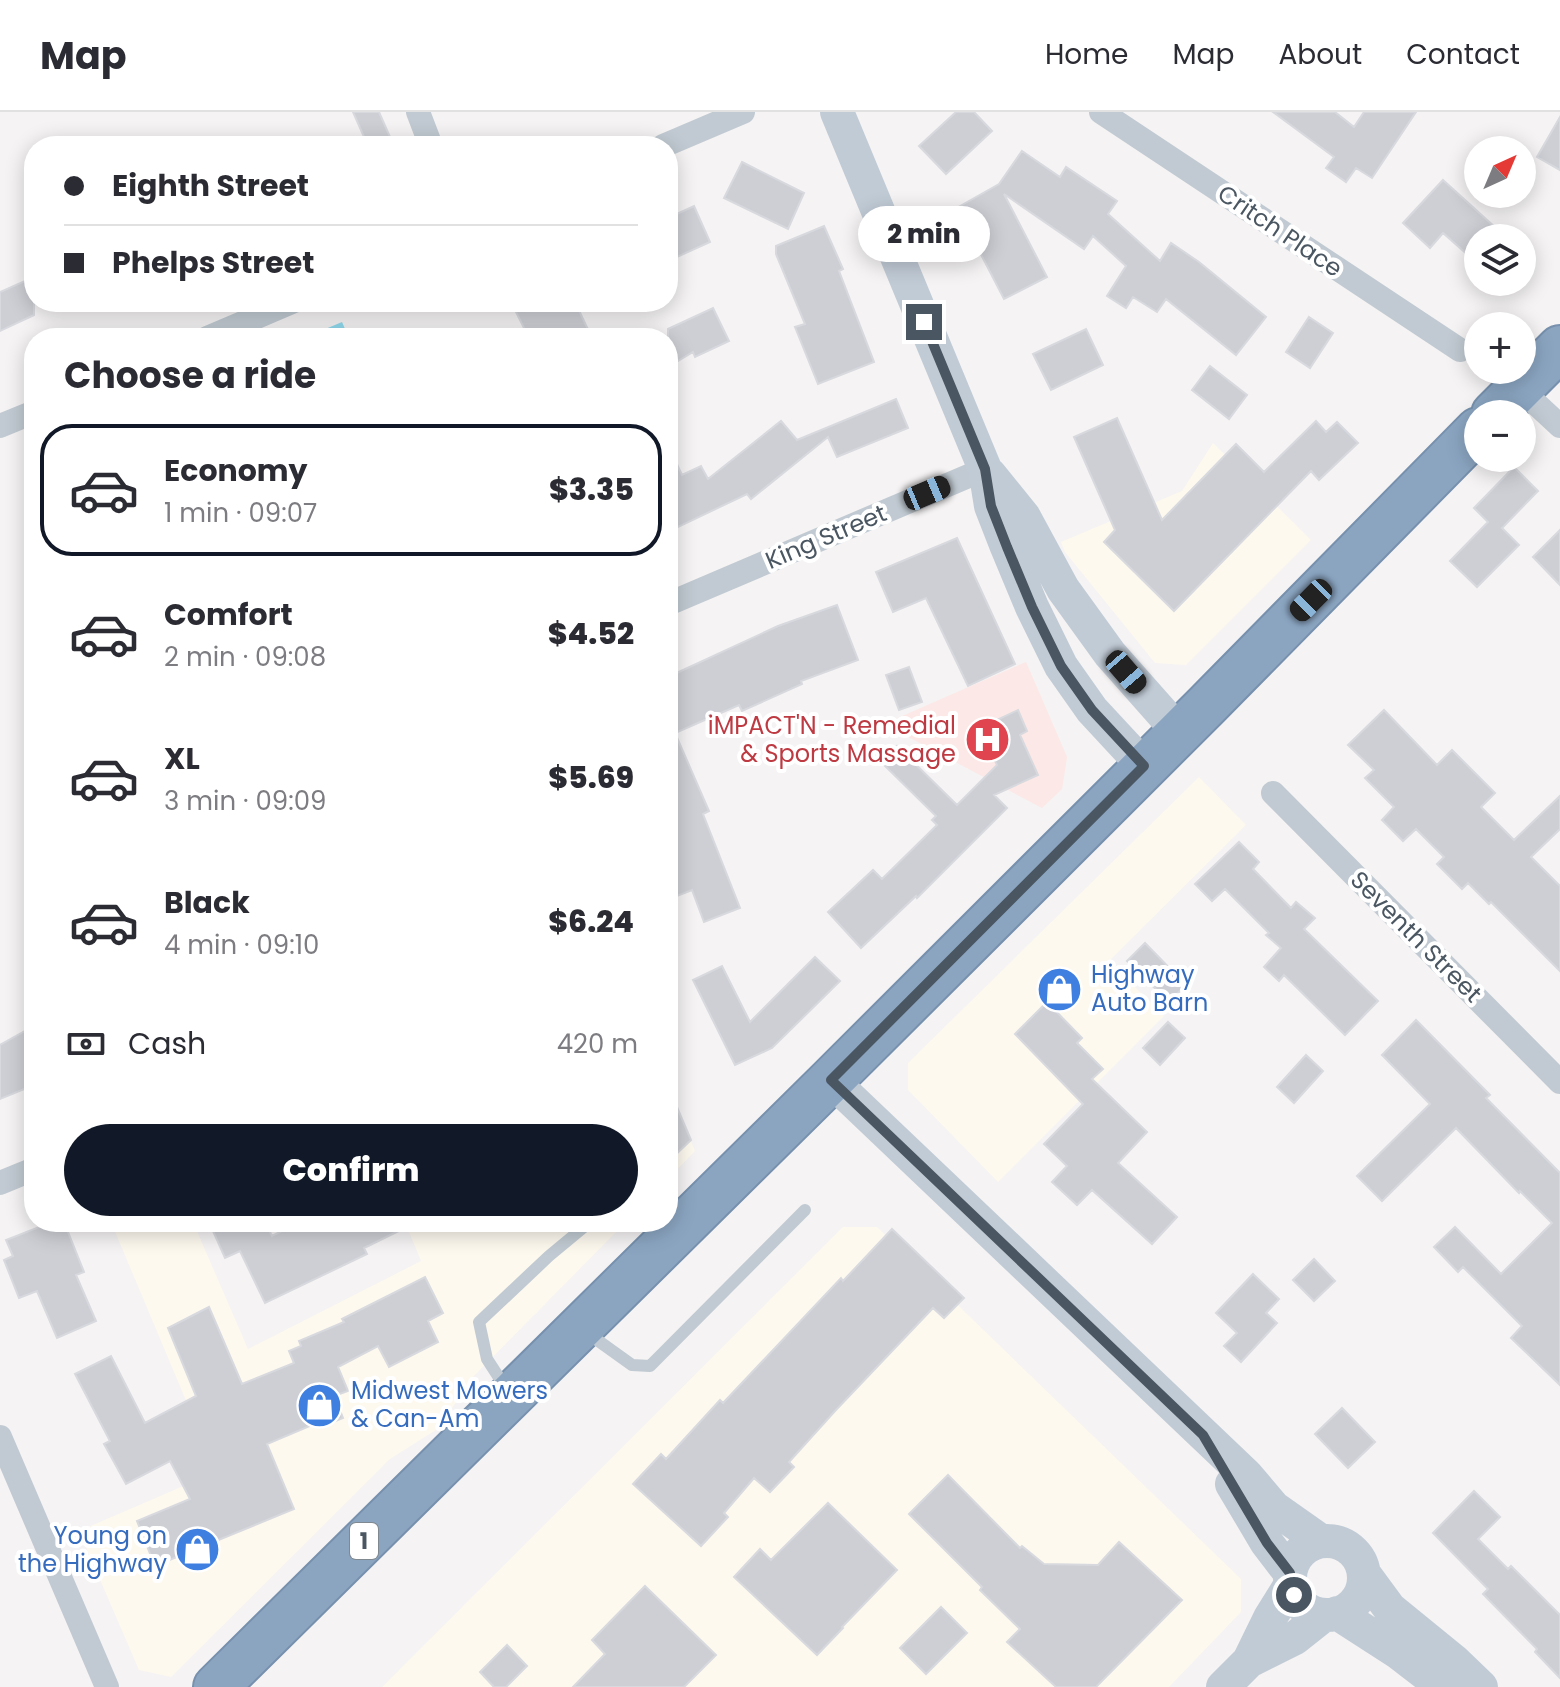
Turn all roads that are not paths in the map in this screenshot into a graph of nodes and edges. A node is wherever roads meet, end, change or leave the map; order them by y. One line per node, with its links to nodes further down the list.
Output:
1 (418, 112): 5 (street)
2 (837, 112): 17 (street)
3 (1101, 112): 10 (street, Critch Place)
4 (734, 116): 6 (street)
5 (427, 136)
6 (678, 140)
7 (268, 312): 8 (street)
8 (231, 328)
9 (1560, 348): 11 (highway)
10 (1460, 350)
11 (1508, 400)
12 (1536, 415): 15 (street)
13 (24, 416): 14 (street)
14 (0, 426)
15 (1560, 426)
16 (1464, 444): 19 (highway, 1)
17 (985, 469): 18 (street, King Street); 19 (street); 20 (street)
18 (678, 600)
19 (1179, 732): 20 (highway, 1)
20 (1144, 766): 22 (highway, 1)
21 (1273, 793): 23 (street, Seventh Street)
22 (831, 1080): 27 (highway, 1); 32 (street)
23 (1560, 1082)
24 (24, 1173): 25 (street)
25 (0, 1183)
26 (805, 1210): 30 (lane)
27 (678, 1222)
28 (578, 1232): 31 (lane)
29 (667, 1232): 30 (highway, 1)
30 (580, 1328): 31 (highway, 1)
31 (511, 1396): 40 (highway, 1); 41 (highway, 1)
32 (1203, 1435): 34 (street); 36 (street)
33 (0, 1437): 39 (street)
34 (1321, 1541): 35 (street); 36 (street)
35 (1365, 1575): 37 (street); 44 (street)
36 (1290, 1579): 37 (street); 38 (street)
37 (1330, 1614): 38 (street); 43 (street)
38 (1249, 1661): 42 (street)
39 (107, 1687)
40 (216, 1687)
41 (239, 1687)
42 (1223, 1687)
43 (1443, 1687)
44 (1481, 1687)

